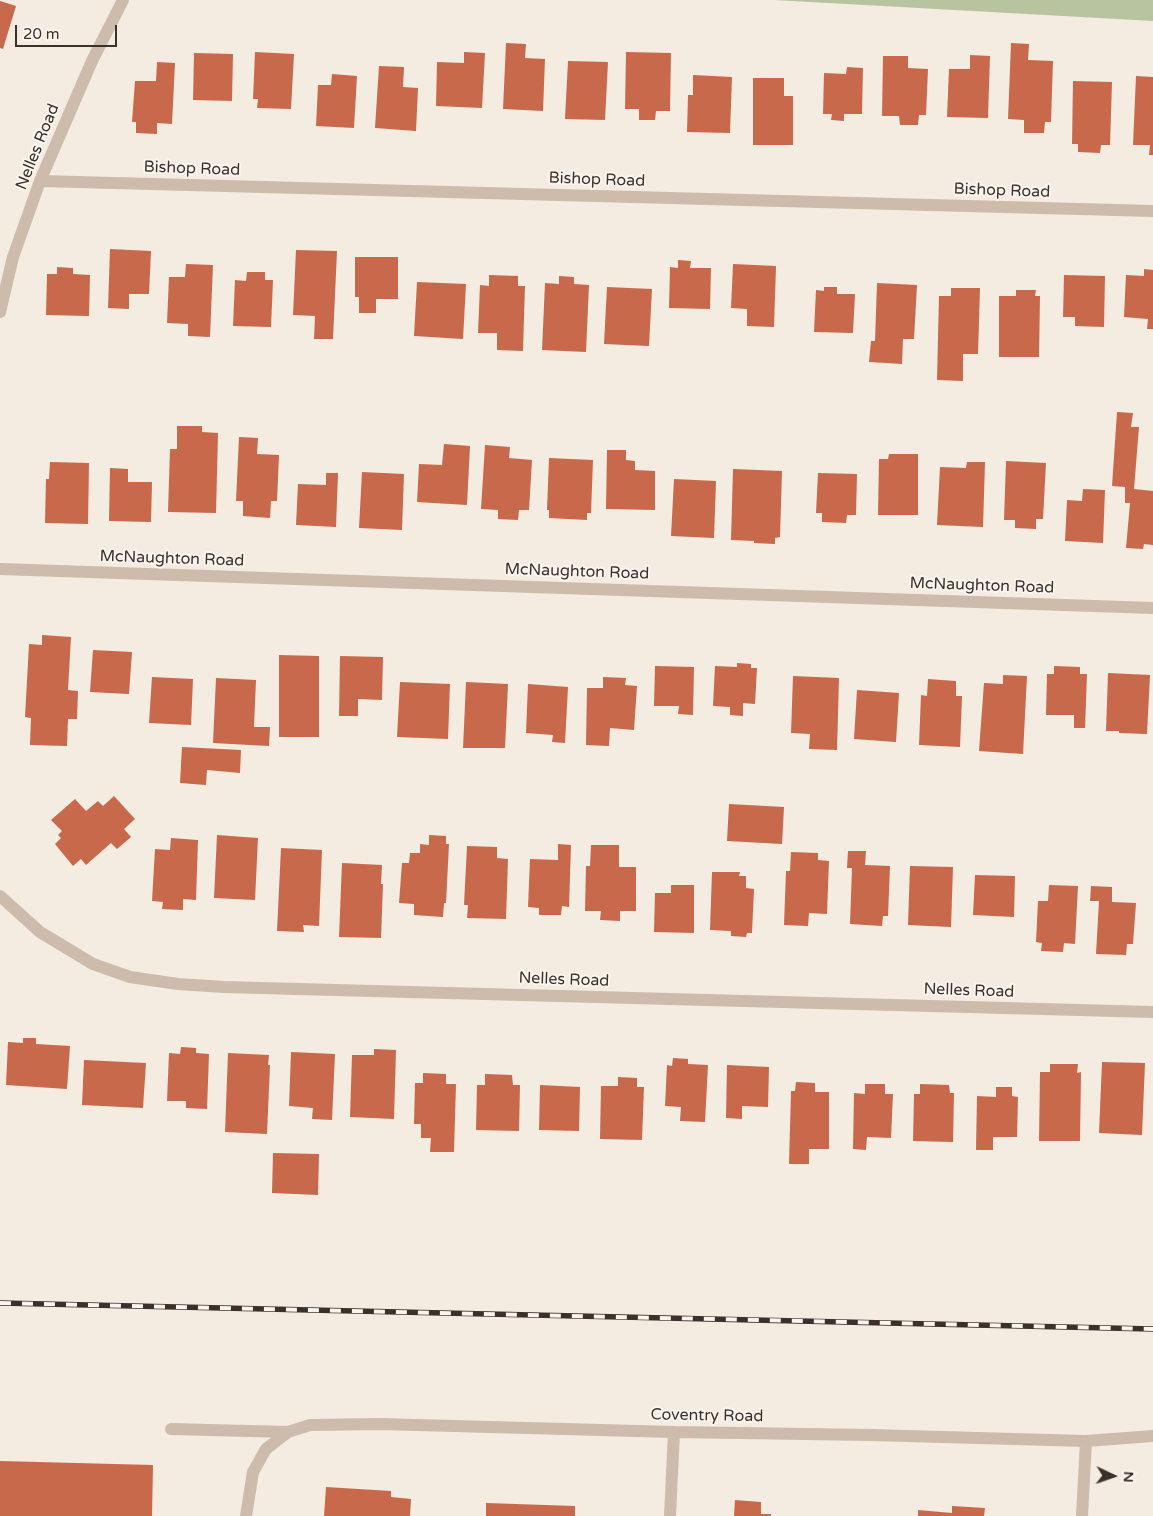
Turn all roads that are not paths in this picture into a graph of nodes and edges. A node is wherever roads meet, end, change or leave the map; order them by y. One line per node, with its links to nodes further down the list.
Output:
1 (123, 0): 2 (street, Nelles Road)
2 (40, 181): 3 (street, Bishop Road); 4 (street, Nelles Road)
3 (1153, 211)
4 (0, 312)
5 (0, 569): 6 (street, McNaughton Road)
6 (1153, 608)
7 (0, 896): 8 (street, Nelles Road)
8 (1153, 1012)
9 (171, 1429): 10 (street)
10 (288, 1432): 11 (street, Coventry Road); 14 (street, Coventry Road)
11 (674, 1432): 13 (street, Coventry Road); 15 (street)
12 (1153, 1436): 13 (street, Coventry Road)
13 (1086, 1442): 16 (street)
14 (246, 1516)
15 (670, 1516)
16 (1082, 1516)

